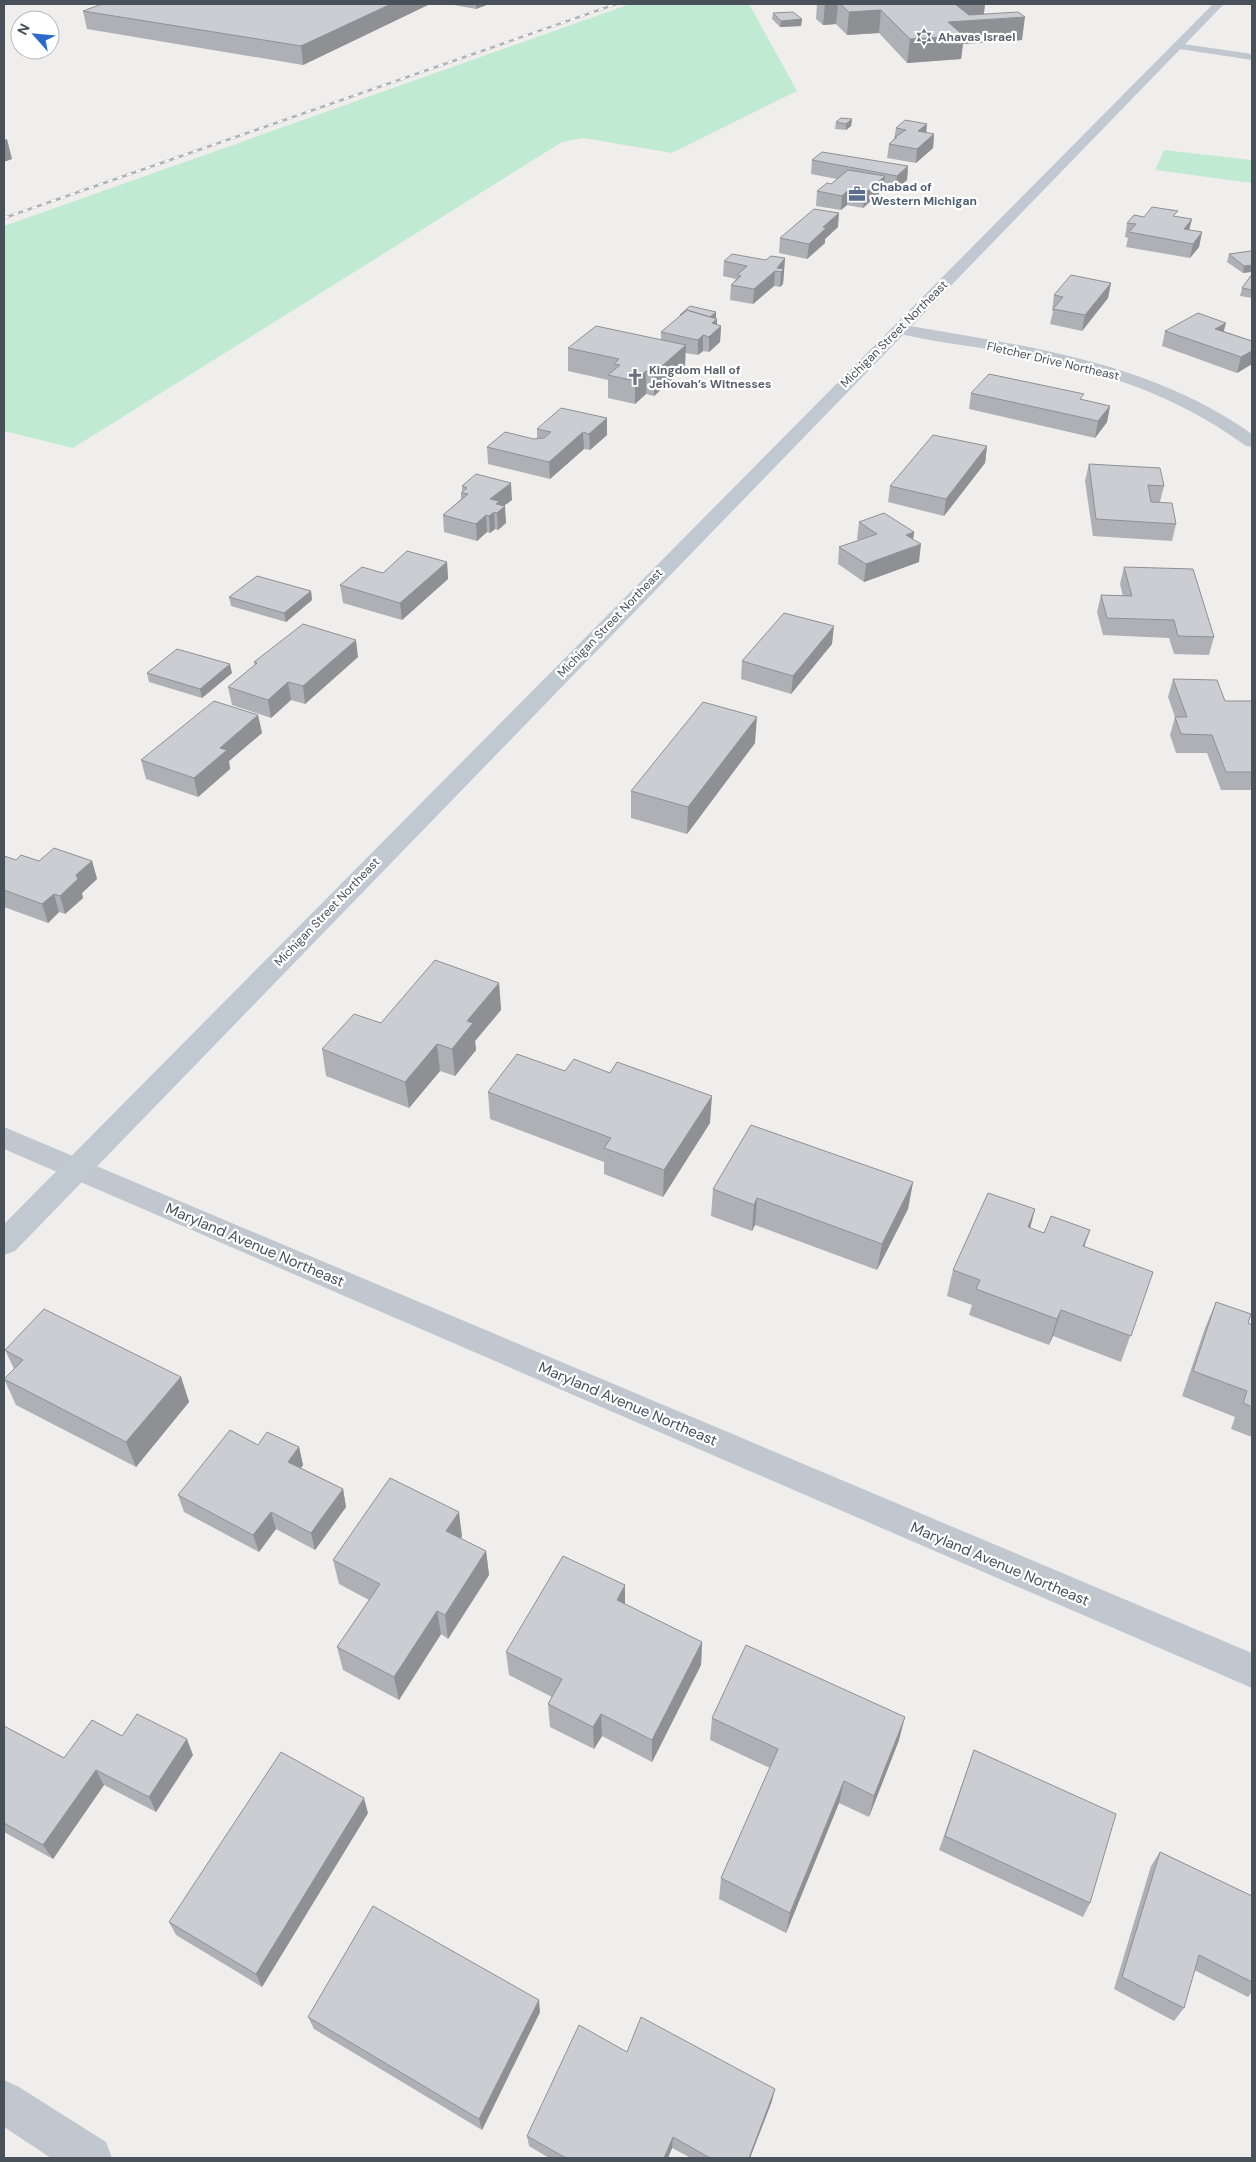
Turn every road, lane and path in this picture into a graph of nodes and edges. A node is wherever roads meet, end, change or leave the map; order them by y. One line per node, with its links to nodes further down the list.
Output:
1 (1219, 4): 2 (main road, Michigan Street Northeast)
2 (1177, 46): 3 (street); 4 (main road, Michigan Street Northeast)
3 (1252, 56)
4 (899, 329): 5 (street, Fletcher Drive Northeast); 7 (main road, Michigan Street Northeast)
5 (1252, 442)
6 (4, 1137): 7 (street, Maryland Avenue Northeast)
7 (76, 1168): 8 (main road, Michigan Street Northeast); 9 (street, Maryland Avenue Northeast)
8 (4, 1243)
9 (1252, 1671)
10 (4, 2102): 11 (street)
11 (90, 2158)

